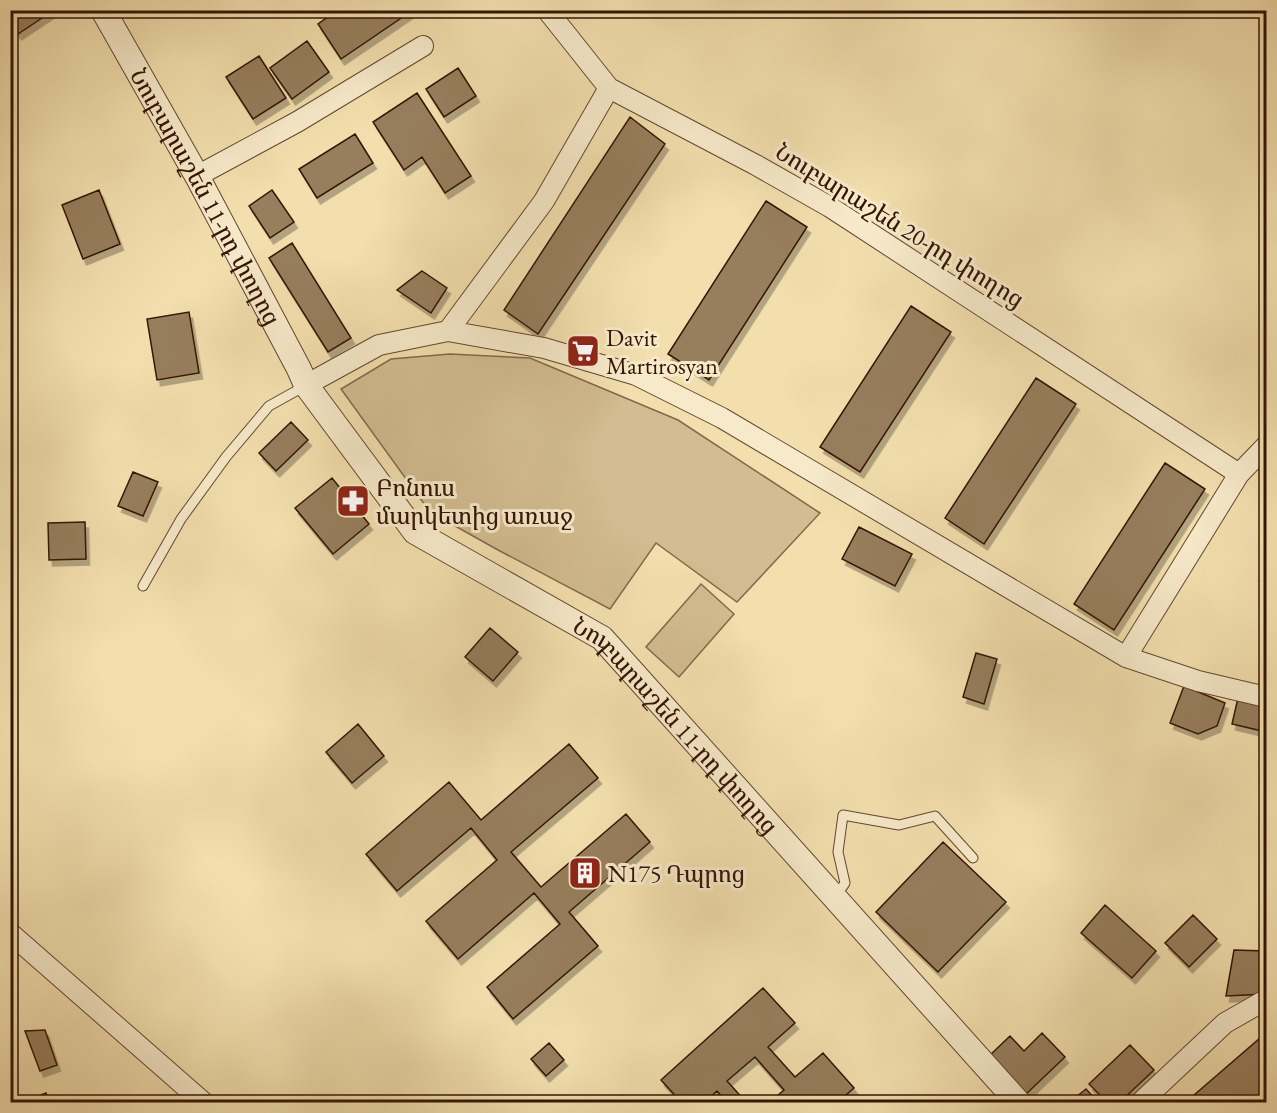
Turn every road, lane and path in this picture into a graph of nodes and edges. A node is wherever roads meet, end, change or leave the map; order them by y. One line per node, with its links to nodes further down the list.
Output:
1 (103, 10): 5 (street, Նուբարաշեն 11-րդ փողոց)
2 (547, 10): 4 (street, Նուբարաշեն 20-րդ փողոց)
3 (423, 46): 5 (street)
4 (609, 88): 6 (street); 9 (street, Նուբարաշեն 20-րդ փողոց)
5 (197, 176): 7 (street, Նուբարաշեն 11-րդ փողոց)
6 (448, 331): 7 (street); 11 (street)
7 (306, 385): 10 (lane); 14 (street, Նուբարաշեն 11-րդ փողոց)
8 (1266, 446): 9 (street)
9 (1239, 474): 11 (street)
10 (143, 586)
11 (1126, 657): 12 (street)
12 (1266, 697)
13 (973, 858): 14 (lane)
14 (834, 898): 18 (street, Նուբարաշեն 11-րդ փողոց)
15 (10, 933): 17 (street)
16 (1266, 1002): 19 (street)
17 (201, 1102)
18 (1018, 1102)
19 (1141, 1102)

